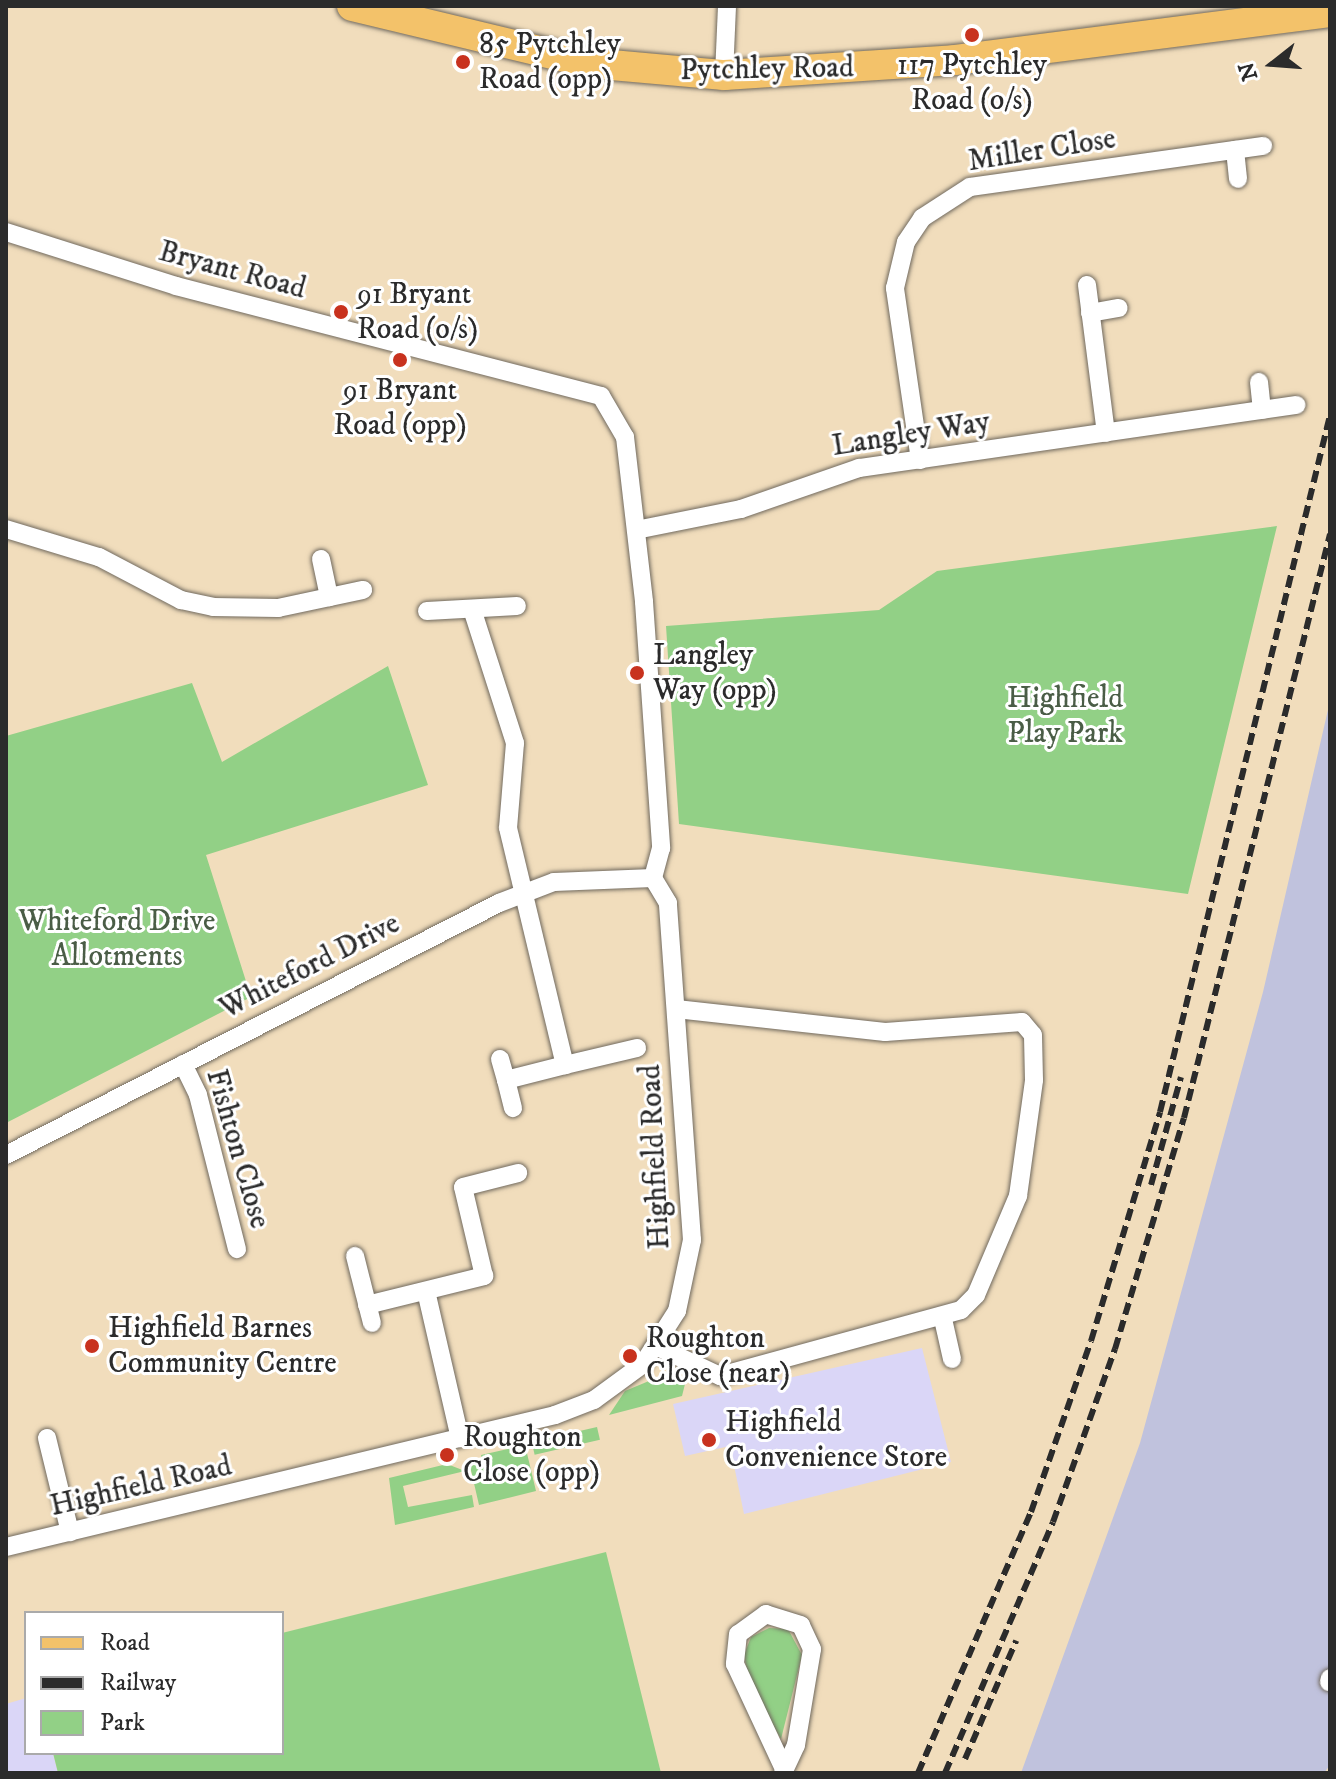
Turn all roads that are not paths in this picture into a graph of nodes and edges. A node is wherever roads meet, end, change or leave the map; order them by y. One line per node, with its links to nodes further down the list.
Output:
1 (352, 6): 4 (main road, Pytchley Road)
2 (727, 6): 4 (street)
3 (1330, 12): 4 (main road, Pytchley Road)
4 (724, 75)
5 (1263, 146): 6 (street, Miller Close)
6 (1235, 150): 7 (street); 16 (street, Miller Close)
7 (1238, 179)
8 (6, 232): 18 (street, Bryant Road)
9 (1087, 285): 11 (street)
10 (1119, 308): 11 (street)
11 (1090, 313): 15 (street)
12 (1259, 382): 14 (street)
13 (1296, 405): 14 (street, Langley Way)
14 (1262, 410): 15 (street, Langley Way)
15 (1106, 433): 16 (street, Langley Way)
16 (920, 460): 18 (street, Langley Way)
17 (6, 529): 21 (street)
18 (636, 530): 25 (street)
19 (321, 559): 21 (street)
20 (363, 590): 21 (street)
21 (329, 597)
22 (517, 606): 23 (street)
23 (472, 609): 24 (street); 26 (street)
24 (427, 611)
25 (653, 878): 26 (street, Whiteford Drive); 27 (street, Highfield Road)
26 (526, 892): 30 (street, Whiteford Drive); 31 (street)
27 (676, 1009): 39 (street); 40 (street, Highfield Road)
28 (637, 1048): 31 (street)
29 (500, 1059): 32 (street)
30 (183, 1064): 34 (street, Whiteford Drive); 36 (street, Fishton Close)
31 (565, 1065): 32 (street)
32 (506, 1080): 33 (street)
33 (513, 1108)
34 (6, 1155)
35 (518, 1173): 38 (street)
36 (237, 1249)
37 (355, 1256): 38 (street)
38 (426, 1291): 43 (street)
39 (943, 1319): 40 (street); 41 (street)
40 (658, 1347): 43 (street, Highfield Road)
41 (952, 1359)
42 (47, 1438): 44 (street)
43 (460, 1438): 44 (street, Highfield Road)
44 (70, 1532): 45 (street, Highfield Road)
45 (6, 1547)
46 (783, 1770): 46 (street)

